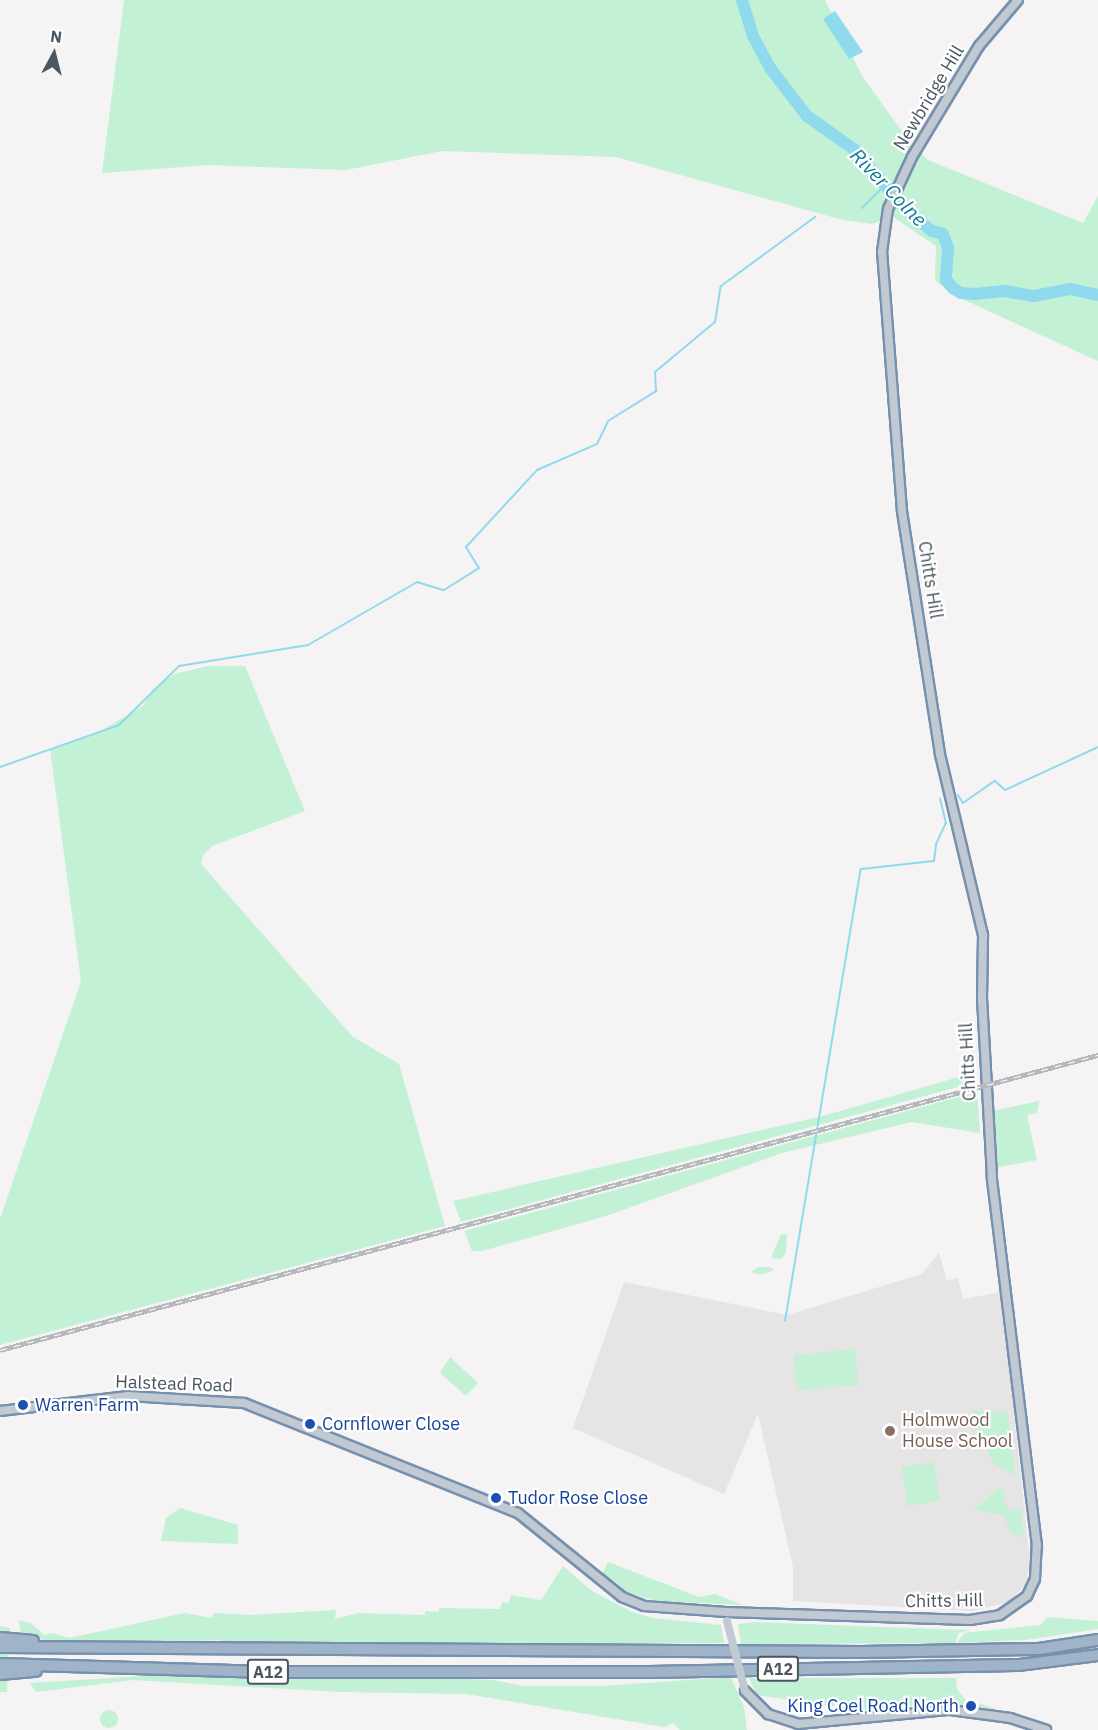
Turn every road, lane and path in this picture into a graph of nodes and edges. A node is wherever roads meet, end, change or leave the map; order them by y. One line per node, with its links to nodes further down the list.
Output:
1 (1018, 0): 2 (street, Newbridge Hill)
2 (885, 222): 4 (street, Chitts Hill)
3 (0, 1411): 4 (street, Halstead Road)
4 (727, 1617): 15 (street, bridge)
5 (1098, 1633): 10 (highway, A12)
6 (0, 1638): 9 (highway, A12)
7 (1098, 1640): 10 (highway, A12)
8 (0, 1647): 9 (highway, A12)
9 (96, 1649): 10 (highway, A12)
10 (1010, 1650)
11 (1098, 1655): 13 (highway, A12)
12 (0, 1664): 13 (highway, A12)
13 (78, 1667): 14 (highway, A12)
14 (0, 1674)
15 (1023, 1726): 16 (street)
16 (1046, 1730)

